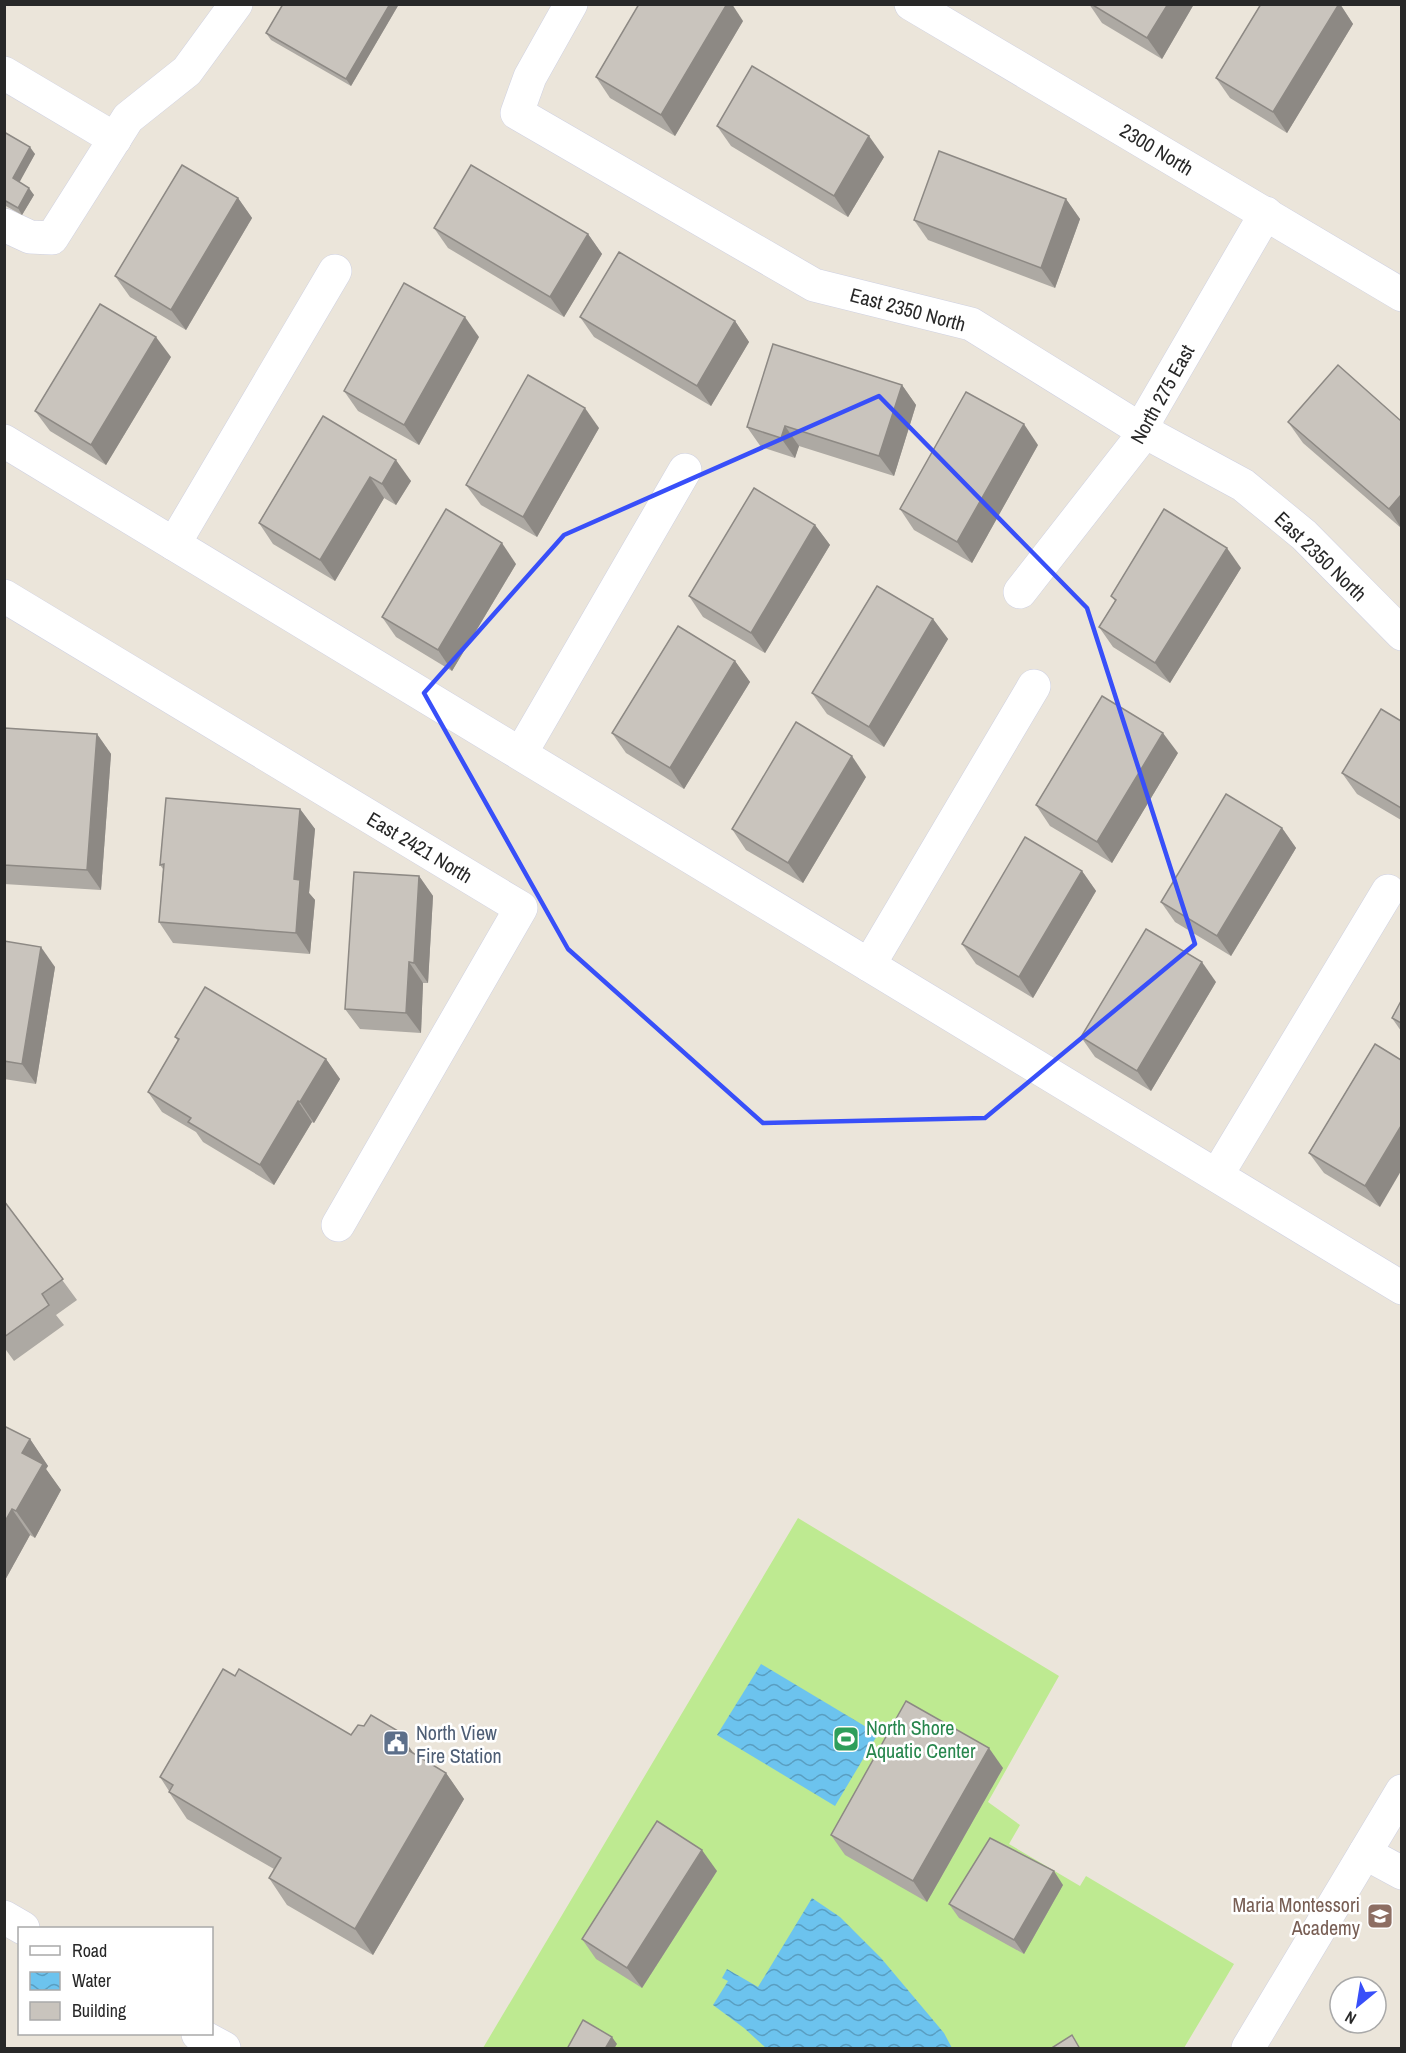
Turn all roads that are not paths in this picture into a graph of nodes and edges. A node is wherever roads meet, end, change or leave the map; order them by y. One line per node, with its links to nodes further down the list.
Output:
1 (236, 4): 5 (street)
2 (571, 4): 10 (street, East 2350 North)
3 (911, 4): 6 (street, 2300 North)
4 (4, 73): 5 (street)
5 (115, 139): 7 (street)
6 (1266, 213): 9 (street, 2300 North); 10 (street, North 275 East)
7 (4, 225)
8 (335, 271): 13 (street)
9 (1401, 295)
10 (1145, 432): 14 (street, North 275 East); 16 (street, East 2350 North)
11 (4, 441): 13 (street)
12 (685, 470): 18 (street)
13 (174, 544): 18 (street)
14 (1020, 592)
15 (4, 596): 22 (street, East 2421 North)
16 (1401, 634)
17 (1034, 686): 20 (street)
18 (520, 753): 20 (street)
19 (1388, 891): 21 (street)
20 (869, 965): 21 (street)
21 (1217, 1175): 23 (street)
22 (338, 1225)
23 (1401, 1288)
24 (1401, 1791): 25 (street)
25 (1365, 1853): 26 (street); 31 (street)
26 (1401, 1873)
27 (4, 1917): 28 (street)
28 (20, 1927)
29 (200, 2035): 30 (street)
30 (224, 2049)
31 (1248, 2049)

